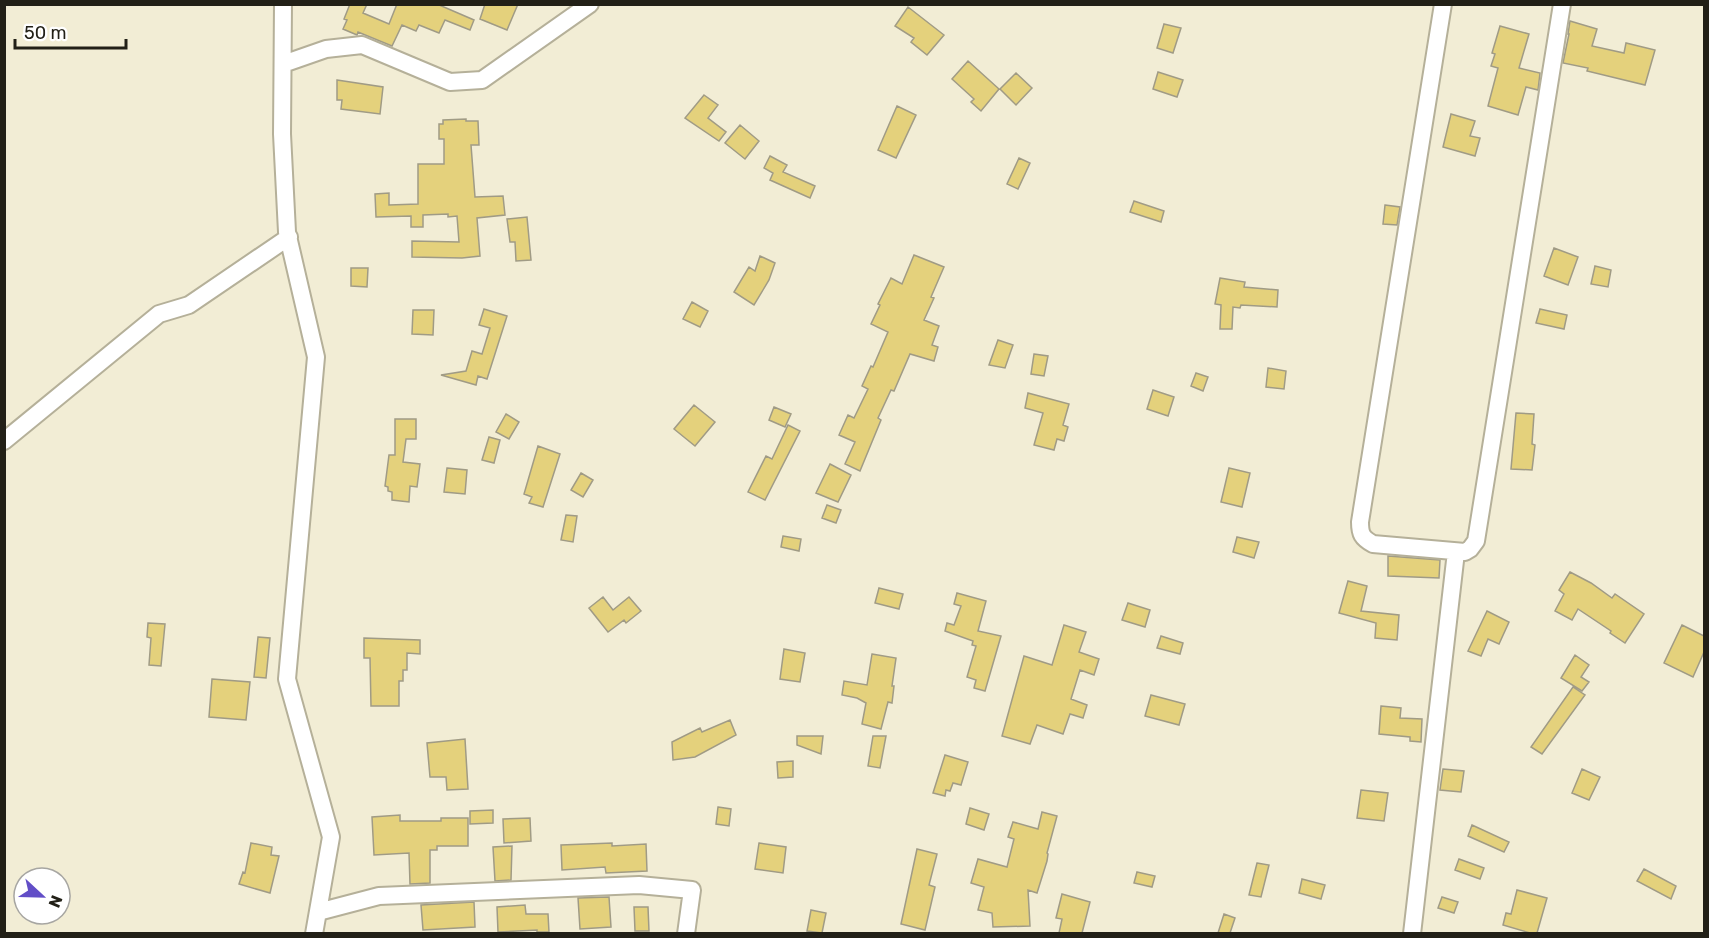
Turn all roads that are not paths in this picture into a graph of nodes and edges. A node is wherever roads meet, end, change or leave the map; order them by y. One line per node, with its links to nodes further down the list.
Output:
1 (283, 4): 5 (street)
2 (590, 4): 5 (street)
3 (1443, 4): 8 (street)
4 (1562, 4): 8 (street)
5 (283, 64): 6 (street)
6 (289, 237): 7 (street); 9 (street)
7 (4, 441)
8 (1456, 552): 12 (street)
9 (318, 912): 10 (street); 11 (street)
10 (314, 933)
11 (686, 933)
12 (1412, 933)

